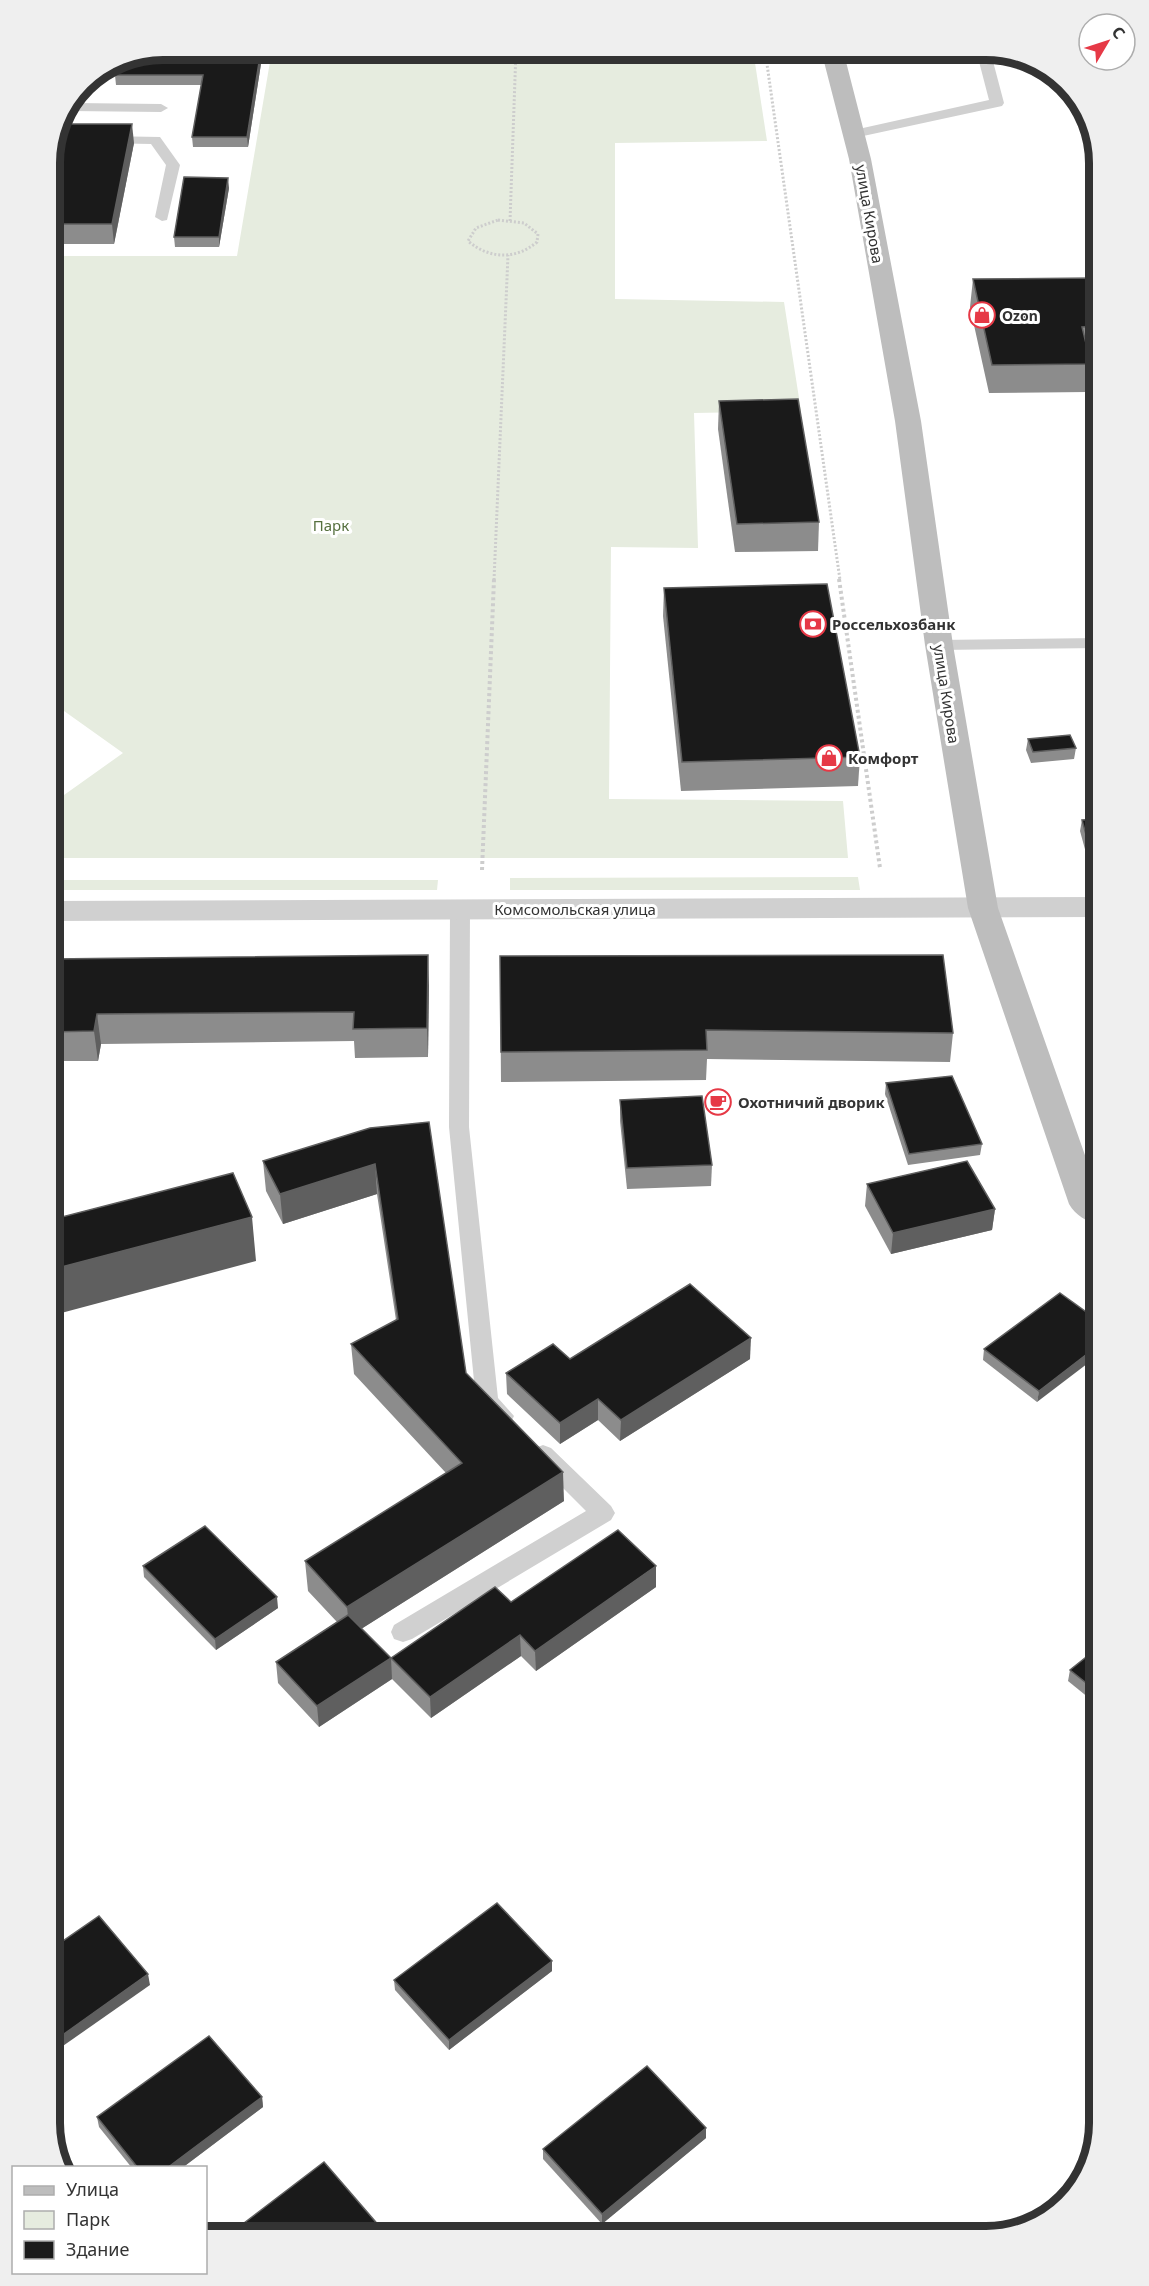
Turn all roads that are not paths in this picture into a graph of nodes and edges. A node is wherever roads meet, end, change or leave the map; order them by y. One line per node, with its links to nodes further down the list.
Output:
1 (835, 60): 5 (street, улица Кирова)
2 (986, 60): 5 (lane)
3 (77, 107): 4 (lane)
4 (161, 108)
5 (854, 134): 9 (street, улица Кирова)
6 (90, 139): 7 (lane)
7 (162, 217)
8 (1089, 643): 9 (lane)
9 (939, 645): 11 (street, улица Кирова)
10 (1089, 907): 11 (street, Комсомольская улица)
11 (982, 908): 12 (street, Комсомольская улица); 14 (street, улица Кирова)
12 (460, 910): 13 (street, Комсомольская улица); 15 (lane)
13 (60, 911)
14 (1089, 1205)
15 (403, 1632)

